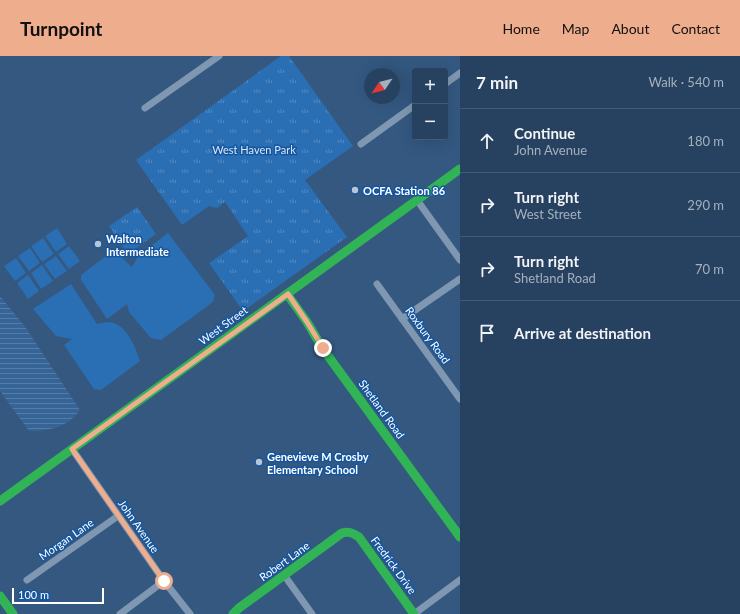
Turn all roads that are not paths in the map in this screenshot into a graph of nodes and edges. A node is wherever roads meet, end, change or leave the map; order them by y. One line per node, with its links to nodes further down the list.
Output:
1 (219, 56): 4 (street)
2 (460, 73): 3 (street)
3 (448, 82)
4 (145, 108)
5 (412, 108): 6 (street)
6 (361, 144)
7 (460, 169): 8 (main road, West Street)
8 (417, 200): 9 (street); 12 (main road, West Street)
9 (460, 260)
10 (460, 279): 13 (street)
11 (377, 284): 13 (street, Roxbury Road)
12 (288, 294): 15 (main road, West Street); 19 (main road, Shetland Road)
13 (402, 319): 14 (street, Roxbury Road)
14 (460, 399)
15 (72, 449): 16 (main road, West Street); 17 (street, John Avenue)
16 (0, 500)
17 (118, 516): 21 (street, Morgan Lane); 23 (street, John Avenue)
18 (351, 532): 20 (main road, Robert Lane); 30 (main road, Fredrick Drive)
19 (460, 538)
20 (284, 575): 28 (main road, Robert Lane); 29 (street)
21 (27, 580)
22 (460, 580): 30 (street)
23 (164, 581): 26 (street); 27 (street, John Avenue)
24 (0, 596): 25 (main road)
25 (13, 614)
26 (120, 614)
27 (190, 614)
28 (233, 614)
29 (312, 614)
30 (414, 614)

